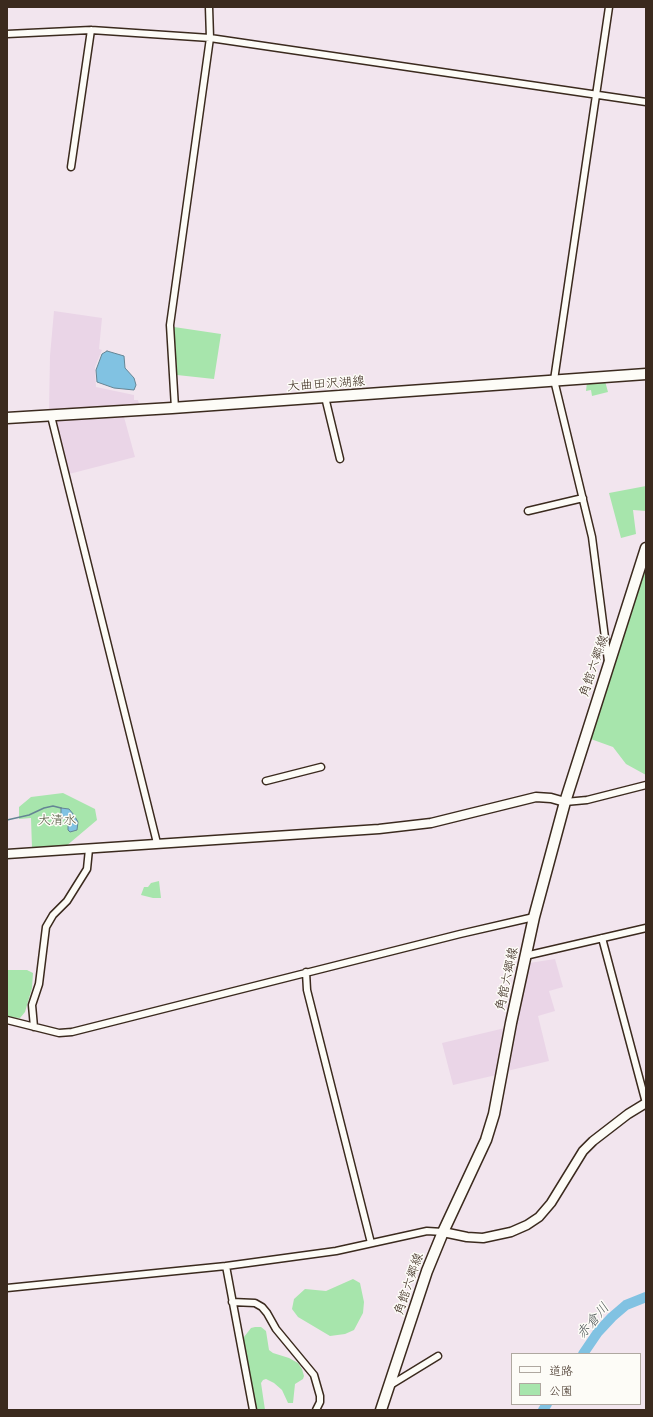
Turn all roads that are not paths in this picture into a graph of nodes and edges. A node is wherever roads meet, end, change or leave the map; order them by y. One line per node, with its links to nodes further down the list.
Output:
1 (209, 7): 5 (street)
2 (609, 7): 6 (street)
3 (91, 30): 4 (street); 5 (street); 8 (street)
4 (7, 34)
5 (210, 38): 6 (street); 12 (street)
6 (597, 95): 7 (street); 10 (street)
7 (646, 102)
8 (71, 167)
9 (646, 374): 10 (main road, 大曲田沢湖線)
10 (554, 380): 11 (main road, 大曲田沢湖線); 16 (street)
11 (324, 397): 12 (main road, 大曲田沢湖線); 15 (street)
12 (175, 408): 13 (main road, 大曲田沢湖線)
13 (51, 416): 14 (main road, 大曲田沢湖線); 24 (street)
14 (7, 418)
15 (340, 460)
16 (583, 498): 17 (street); 19 (street)
17 (528, 511)
18 (646, 548): 19 (main road, 角館六郷線)
19 (609, 665): 23 (main road, 角館六郷線)
20 (321, 767): 21 (street)
21 (266, 781)
22 (646, 786): 23 (street)
23 (565, 802): 24 (street); 27 (main road, 角館六郷線)
24 (157, 843): 25 (street)
25 (89, 849): 26 (street); 33 (street)
26 (7, 854)
27 (534, 918): 30 (main road, 角館六郷線); 31 (street)
28 (646, 928): 29 (street)
29 (602, 938): 30 (street); 34 (street)
30 (525, 956): 35 (main road, 角館六郷線)
31 (306, 972): 33 (street); 36 (street)
32 (7, 1020): 33 (street)
33 (34, 1027)
34 (646, 1103): 35 (street)
35 (443, 1232): 36 (street); 41 (main road, 角館六郷線)
36 (371, 1243): 37 (street)
37 (226, 1266): 38 (street); 39 (street)
38 (7, 1288)
39 (232, 1302): 42 (street); 43 (street)
40 (438, 1356): 41 (street)
41 (389, 1386): 44 (main road, 角館六郷線)
42 (253, 1410)
43 (316, 1410)
44 (381, 1410)

